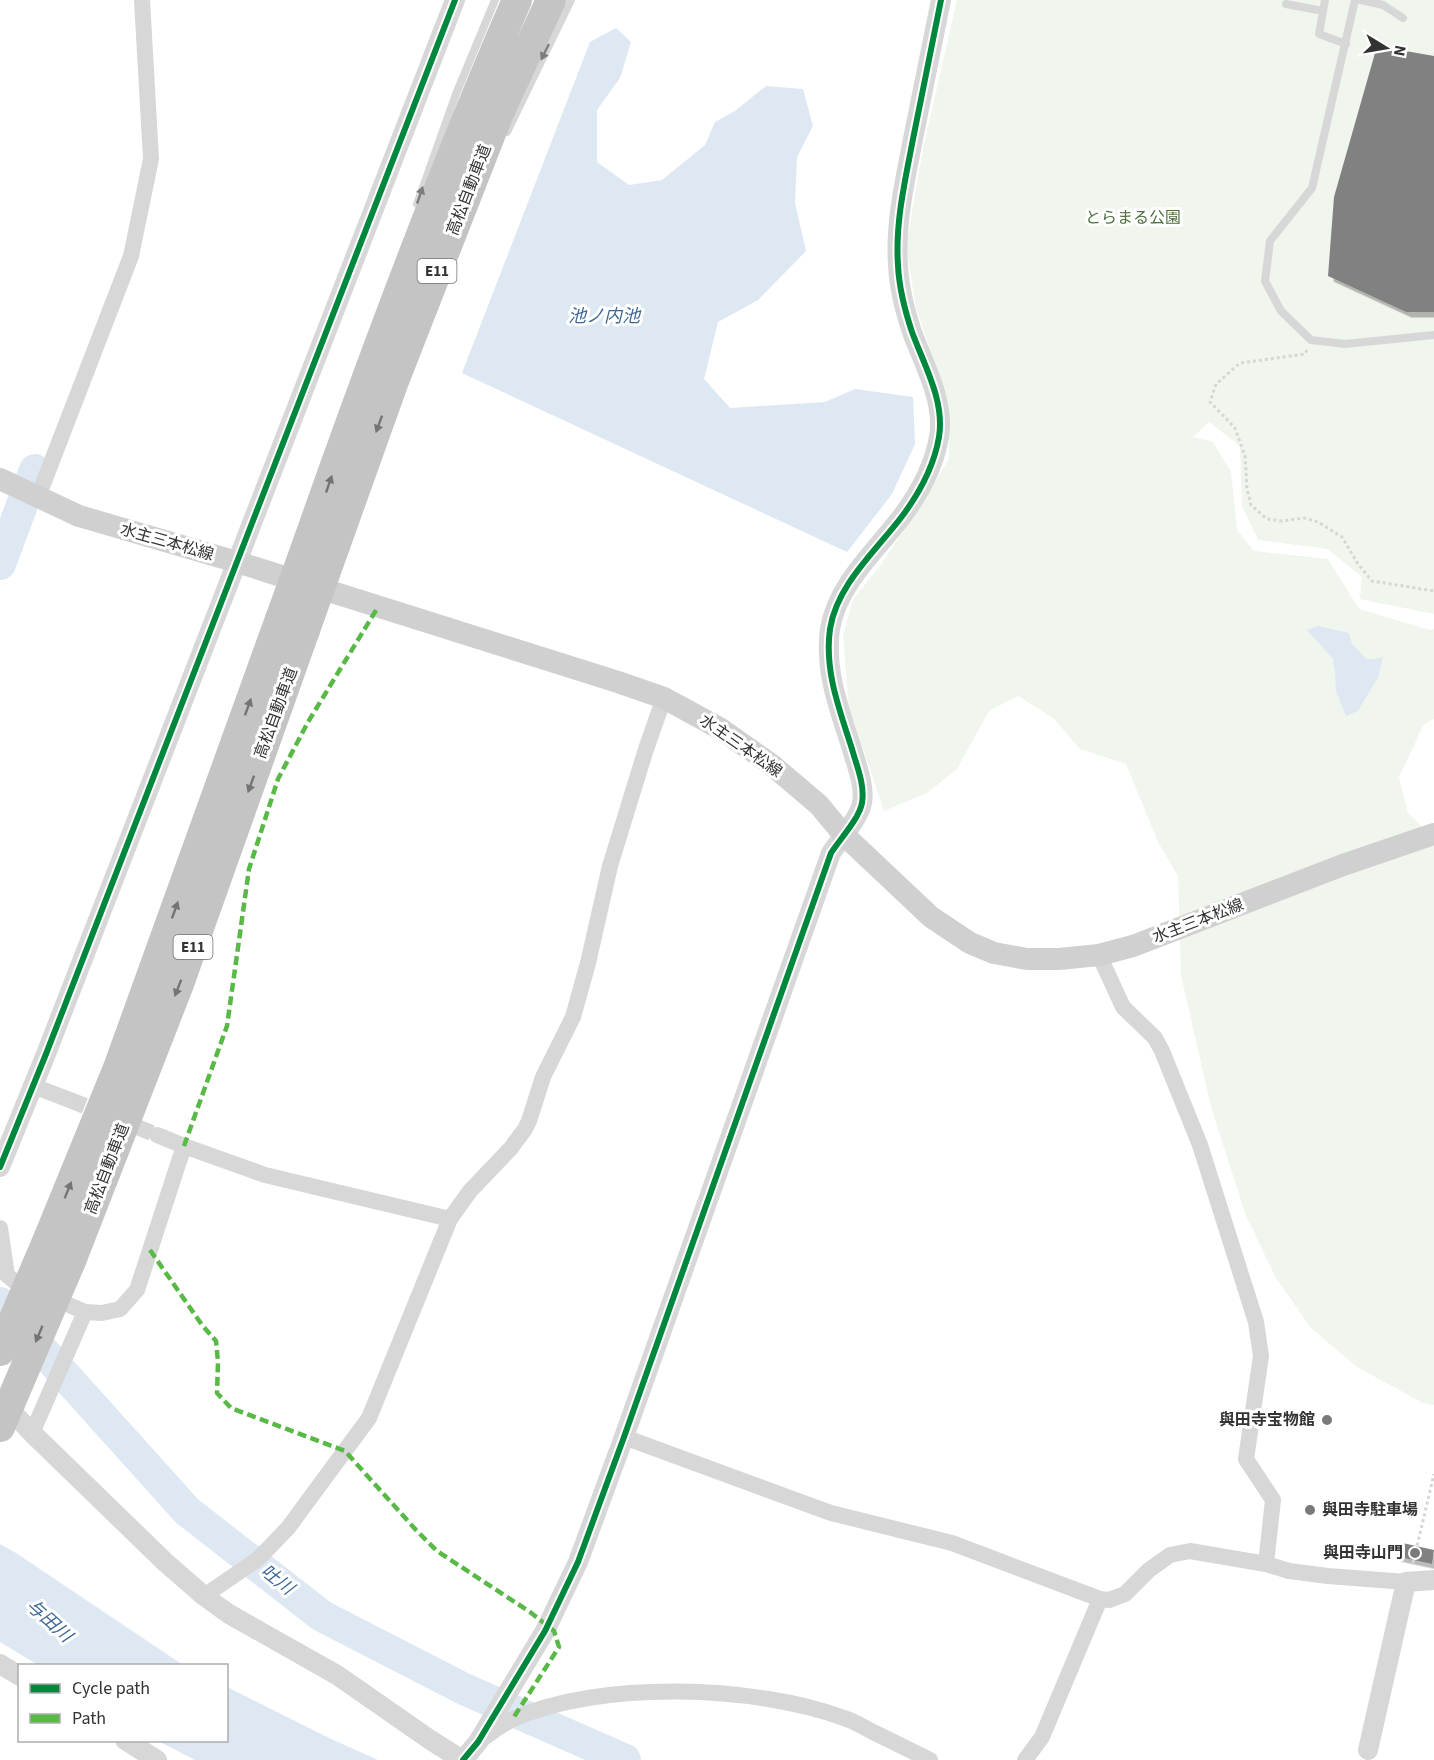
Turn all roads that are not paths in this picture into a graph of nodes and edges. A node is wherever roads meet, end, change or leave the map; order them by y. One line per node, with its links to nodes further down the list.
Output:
1 (142, 0): 22 (street)
2 (456, 0): 23 (street)
3 (495, 0): 16 (lane, one-way to 3)
4 (517, 0): 20 (highway, 高松自動車道 / E11)
5 (551, 0): 20 (highway, 高松自動車道 / E11)
6 (571, 0): 15 (lane, one-way to 15)
7 (941, 0): 26 (street)
8 (1325, 0): 12 (lane)
9 (1355, 0): 14 (lane)
10 (1361, 0): 13 (lane)
11 (1286, 4): 12 (lane)
12 (1323, 10): 14 (lane)
13 (1403, 18)
14 (1346, 44): 19 (lane)
15 (502, 143)
16 (412, 218)
17 (392, 284): 20 (lane)
18 (440, 288): 20 (lane)
19 (1434, 334)
20 (381, 376): 24 (highway, 高松自動車道 / E11, bridge)
21 (0, 479): 22 (main road, 水主三本松線)
22 (38, 497): 23 (main road, 水主三本松線)
23 (237, 562): 25 (main road, 水主三本松線); 29 (street)
24 (293, 625): 37 (highway, 高松自動車道 / E11, one-way to 24, bridge); 39 (highway, 高松自動車道 / E11, one-way to 39, bridge)
25 (664, 698): 26 (main road, 水主三本松線); 34 (street)
26 (843, 834): 28 (main road, 水主三本松線); 41 (street)
27 (1434, 834): 28 (main road, 水主三本松線)
28 (1099, 955): 42 (street)
29 (33, 1086): 30 (street); 33 (street)
30 (70, 1100)
31 (157, 1135): 32 (street)
32 (184, 1146): 34 (street); 36 (street)
33 (0, 1167)
34 (450, 1219): 45 (street)
35 (0, 1228): 36 (street)
36 (85, 1312): 40 (street)
37 (0, 1351)
38 (0, 1399): 40 (street)
39 (0, 1427)
40 (32, 1433): 45 (street)
41 (624, 1437): 46 (street); 50 (street)
42 (1266, 1563): 44 (street); 46 (street)
43 (1434, 1580): 44 (street)
44 (1406, 1582): 51 (street)
45 (204, 1596): 53 (street)
46 (1101, 1599): 55 (street)
47 (0, 1664): 48 (street)
48 (18, 1675)
49 (128, 1742): 52 (street)
50 (478, 1742): 53 (street); 54 (street)
51 (1367, 1755)
52 (157, 1760)
53 (463, 1760)
54 (930, 1760)
55 (1025, 1760)

